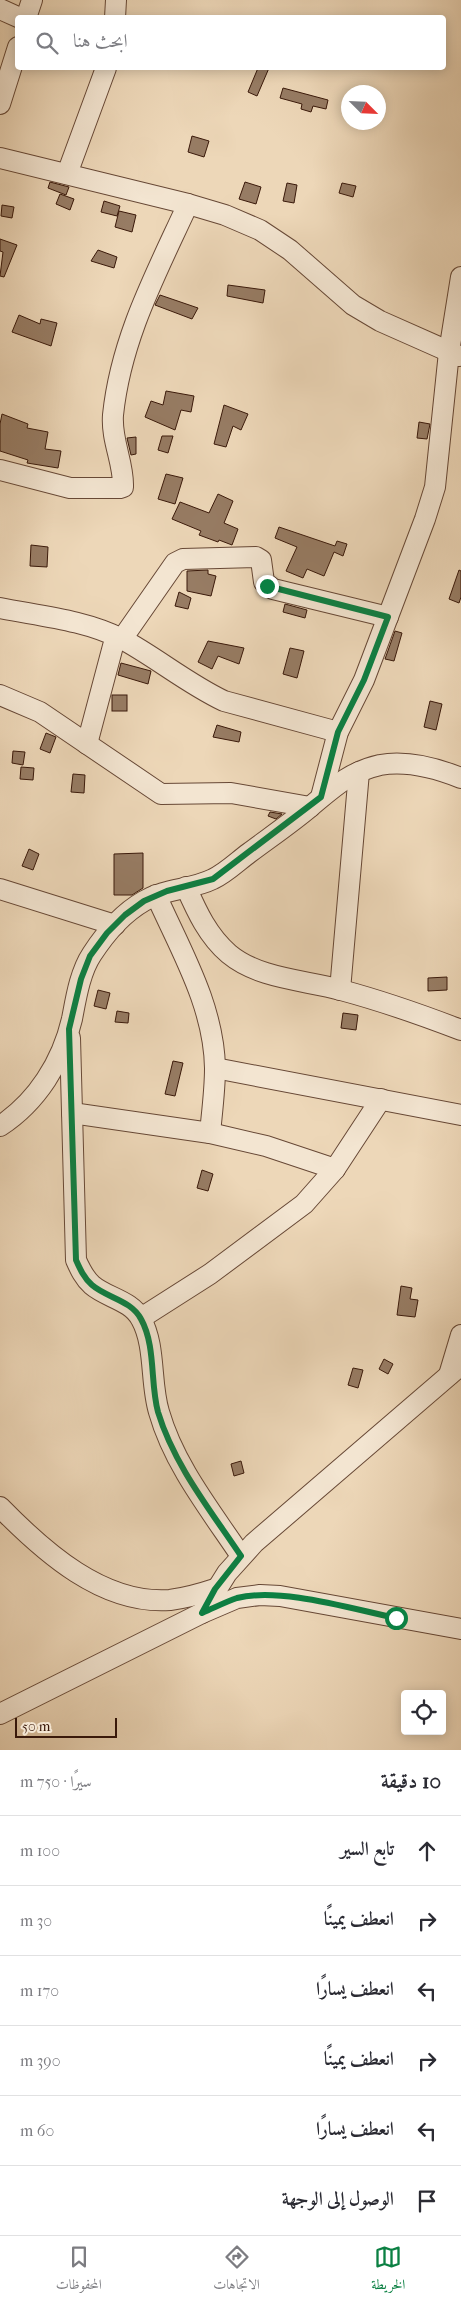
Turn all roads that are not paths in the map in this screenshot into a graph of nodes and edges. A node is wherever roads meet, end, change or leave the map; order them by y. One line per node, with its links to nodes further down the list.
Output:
1 (32, 0): 4 (street)
2 (116, 0): 5 (street)
3 (0, 9): 6 (street)
4 (27, 15)
5 (115, 15)
6 (15, 16)
7 (15, 56): 9 (street)
8 (105, 70): 11 (street)
9 (0, 104)
10 (0, 158): 11 (street)
11 (67, 174): 12 (street)
12 (188, 204): 14 (street); 15 (street)
13 (461, 277): 14 (street)
14 (455, 354): 17 (street)
15 (0, 470)
16 (0, 608): 18 (street)
17 (388, 617): 18 (street); 20 (street)
18 (122, 639): 20 (street); 21 (street)
19 (0, 695): 21 (street)
20 (338, 732): 24 (street)
21 (87, 744): 24 (street)
22 (360, 772): 23 (street); 24 (street); 29 (street)
23 (461, 778)
24 (316, 802): 25 (street)
25 (186, 887): 27 (street); 29 (street)
26 (0, 890): 28 (street)
27 (156, 895): 28 (street); 32 (street)
28 (115, 925): 30 (street)
29 (340, 990): 31 (street)
30 (69, 1029): 34 (street); 36 (street)
31 (461, 1030)
32 (215, 1068): 33 (street); 37 (street)
33 (381, 1099): 35 (street); 38 (street)
34 (72, 1114): 37 (street); 39 (street)
35 (461, 1115)
36 (0, 1126)
37 (210, 1133): 38 (street)
38 (335, 1169): 39 (street)
39 (141, 1318): 43 (street)
40 (461, 1335): 41 (street)
41 (455, 1370): 43 (street)
42 (0, 1507): 44 (street)
43 (241, 1556): 44 (street)
44 (215, 1589): 45 (street)
45 (202, 1613): 46 (street); 47 (street)
46 (461, 1629)
47 (0, 1714)

